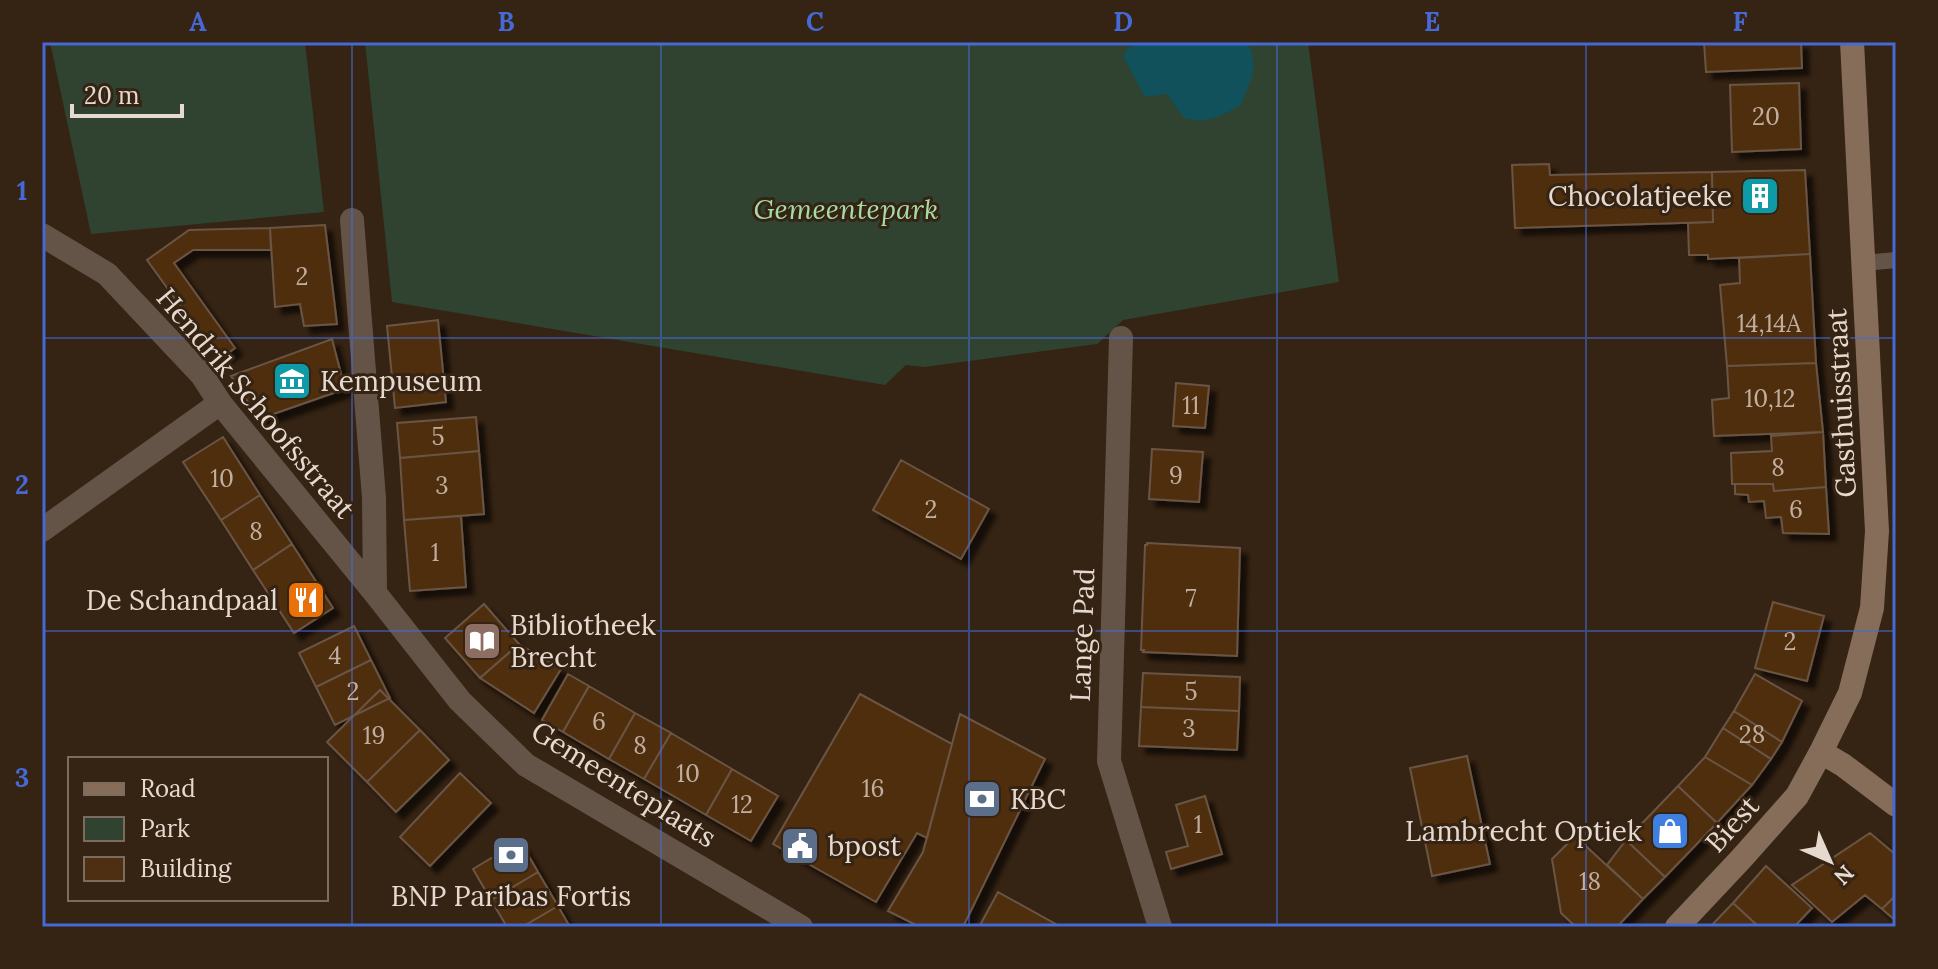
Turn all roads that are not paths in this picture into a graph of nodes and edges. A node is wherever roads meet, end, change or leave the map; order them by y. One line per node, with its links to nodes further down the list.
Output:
1 (1852, 42): 5 (main road, Gasthuisstraat)
2 (352, 220): 9 (street)
3 (42, 235): 7 (street, Hendrik Schoofsstraat)
4 (1896, 260): 5 (lane)
5 (1864, 263): 10 (main road, Gasthuisstraat)
6 (1121, 338): 13 (street, Lange Pad)
7 (220, 403): 8 (street); 9 (street, Hendrik Schoofsstraat)
8 (42, 530)
9 (375, 593): 12 (street, Gemeenteplaats)
10 (1821, 752): 11 (main road); 14 (main road, Biest)
11 (1896, 805)
12 (801, 927)
13 (1160, 927)
14 (1677, 927)

